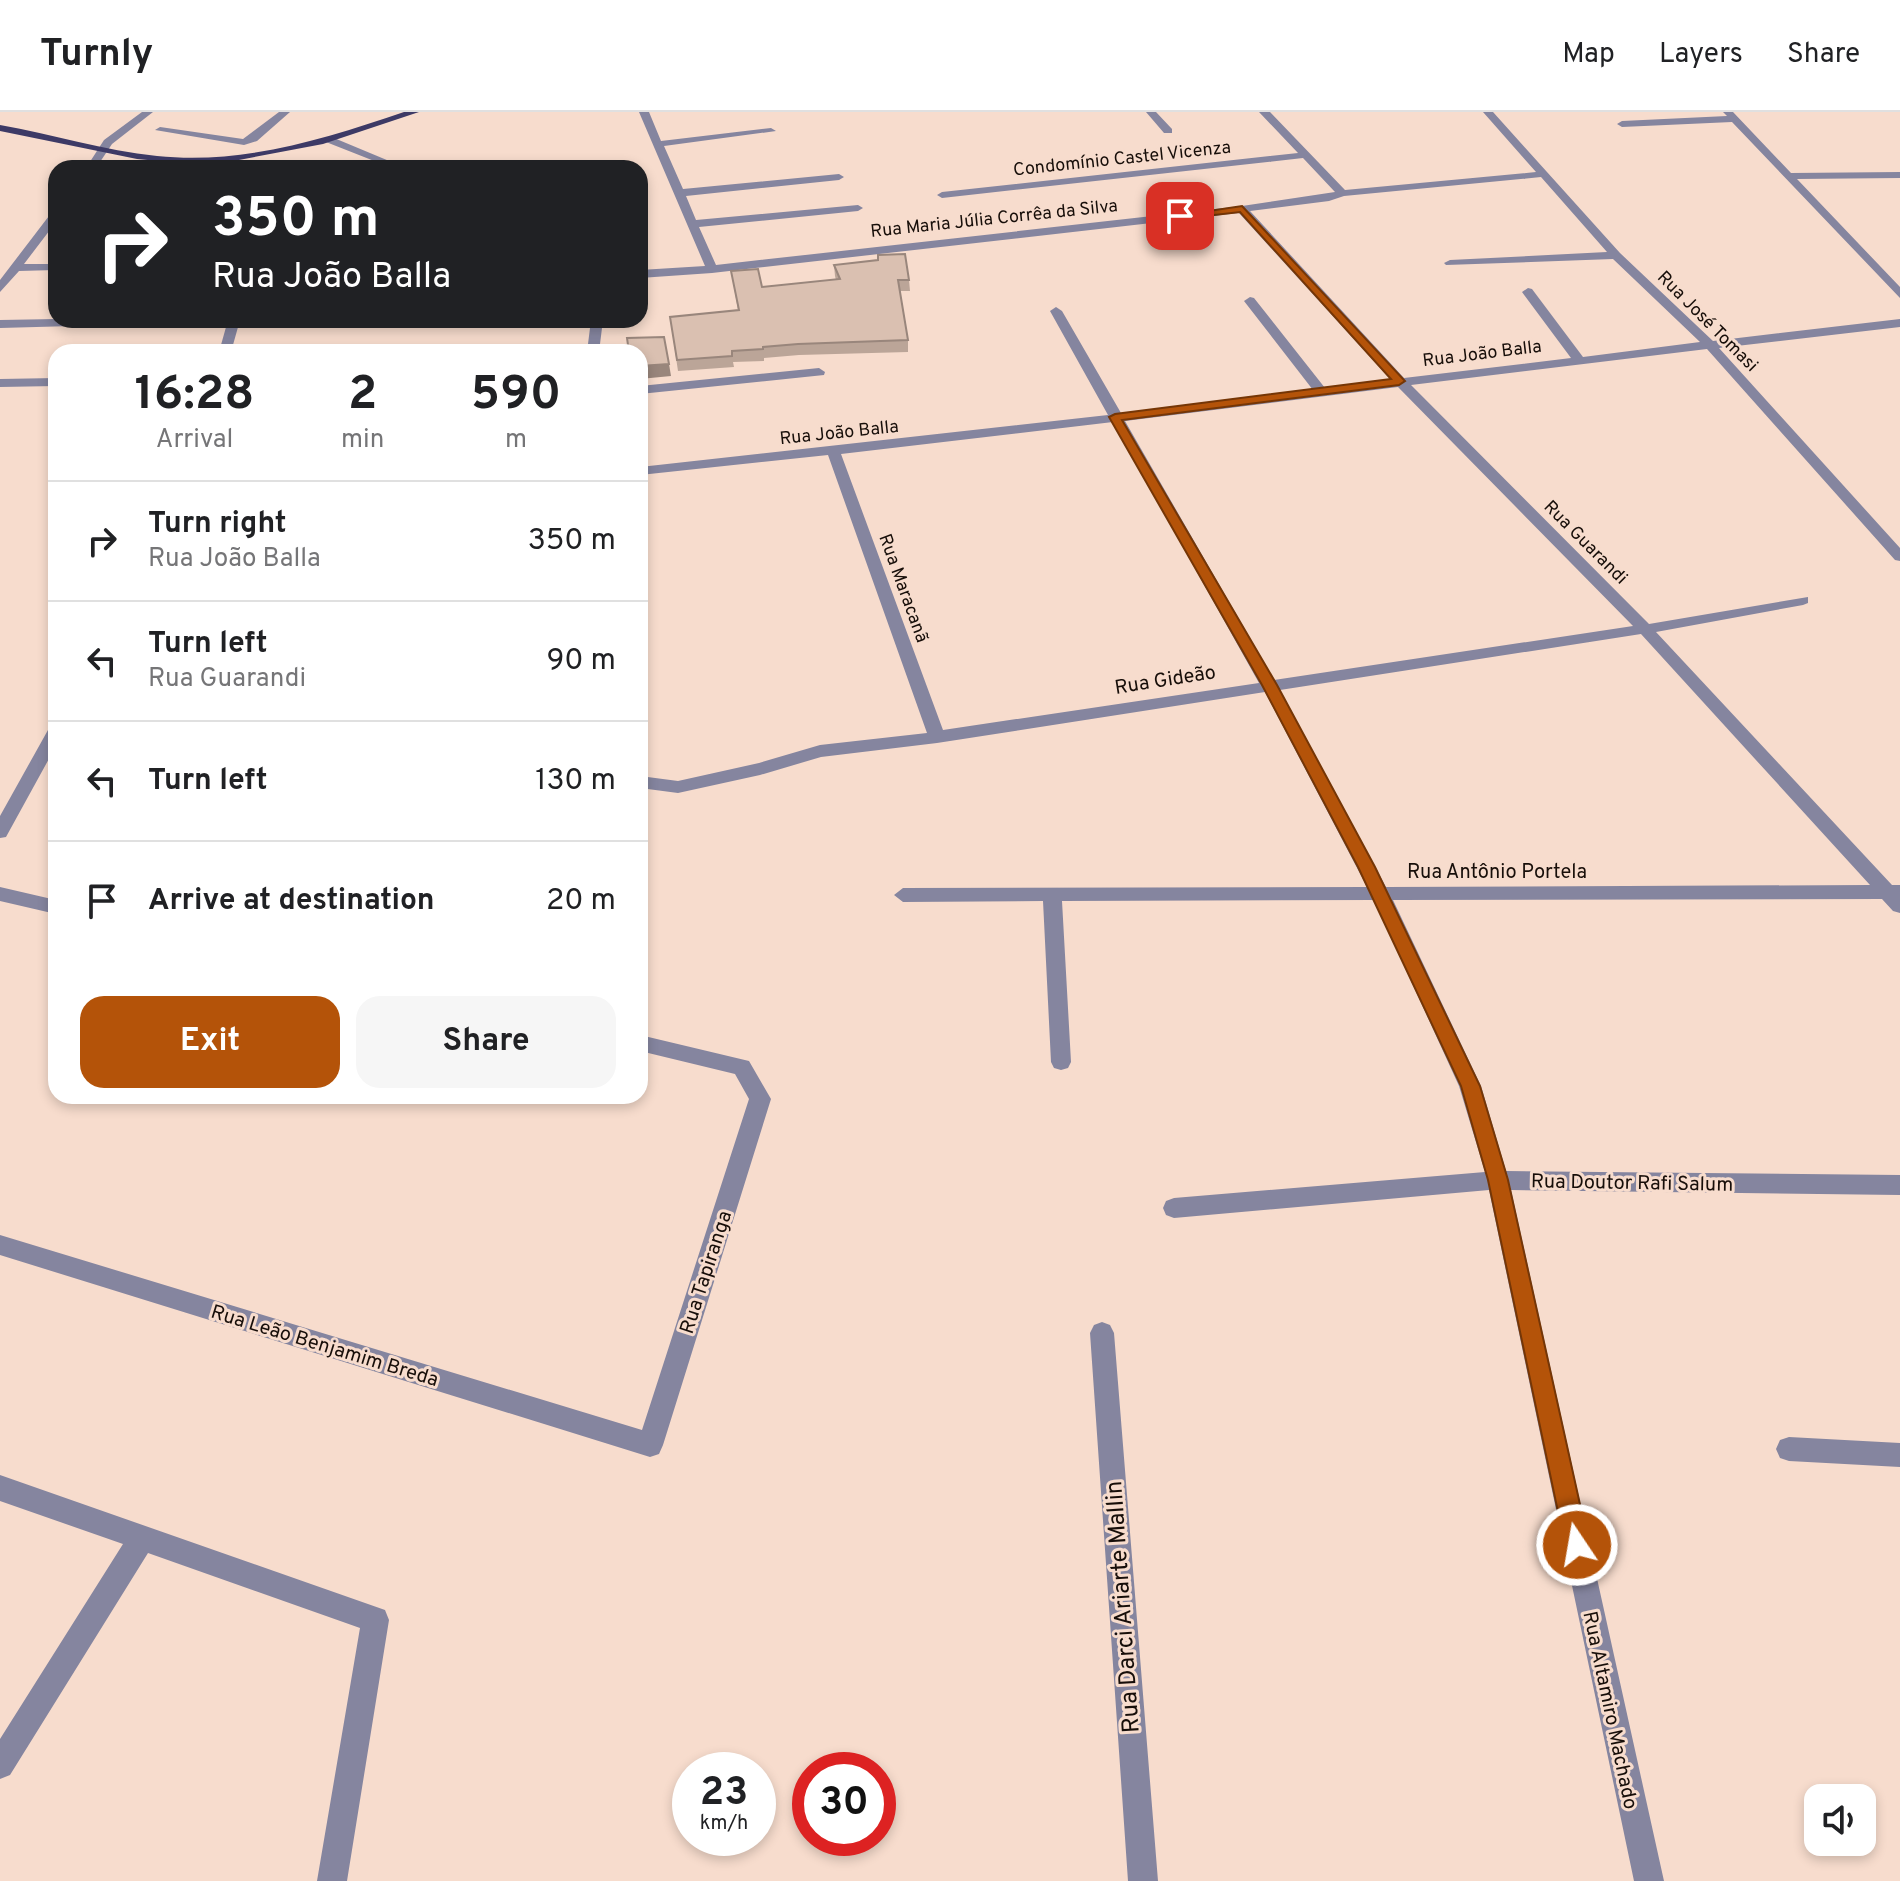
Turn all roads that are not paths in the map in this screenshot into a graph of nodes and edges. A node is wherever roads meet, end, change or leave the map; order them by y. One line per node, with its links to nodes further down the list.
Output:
1 (148, 112): 16 (street)
2 (285, 112): 11 (street)
3 (414, 112): 14 (main road)
4 (644, 112): 15 (street)
5 (1151, 112): 13 (street)
6 (1264, 112): 17 (street)
7 (1488, 112): 22 (street, Rua José Tomasi)
8 (1731, 116): 9 (street); 24 (street)
9 (1622, 124)
10 (0, 128): 16 (main road)
11 (160, 130)
12 (771, 131): 15 (street)
13 (1168, 131)
14 (330, 140): 20 (main road); 21 (street)
15 (658, 144): 26 (street)
16 (103, 149): 18 (street); 19 (main road)
17 (1306, 155): 27 (street); 28 (street, Condomínio Castel Vicenza)
18 (96, 160)
19 (161, 160)
20 (238, 160)
21 (381, 160)
22 (1543, 174): 27 (street, Rua Maria Júlia Corrêa da Silva); 33 (street, Rua José Tomasi)
23 (1900, 175): 24 (street)
24 (1787, 176): 41 (street)
25 (839, 177): 26 (street)
26 (679, 193): 31 (street)
27 (1342, 193): 30 (street, Rua Maria Júlia Corrêa da Silva)
28 (942, 195)
29 (858, 208): 31 (street)
30 (1242, 209): 37 (street, Rua Maria Júlia Corrêa da Silva); 50 (street, Rua Guarandi)
31 (693, 224): 37 (street)
32 (48, 225): 36 (street)
33 (1616, 255): 34 (street); 47 (street, Rua José Tomasi)
34 (1450, 263)
35 (48, 267): 36 (street)
36 (16, 268): 39 (street)
37 (712, 269): 38 (street, Rua Maria Júlia Corrêa da Silva)
38 (648, 273)
39 (0, 288)
40 (1528, 292): 48 (street)
41 (1900, 294)
42 (1250, 301): 54 (street)
43 (1056, 311): 55 (street, Rua Altamiro Machado)
44 (48, 323): 46 (street)
45 (1900, 323): 47 (street, Rua João Balla)
46 (0, 324)
47 (1709, 344): 48 (street, Rua João Balla); 58 (street, Rua José Tomasi)
48 (1579, 360): 50 (street, Rua João Balla)
49 (819, 372): 53 (street)
50 (1399, 381): 54 (street, Rua João Balla); 60 (street, Rua Guarandi)
51 (48, 382): 52 (street)
52 (0, 383)
53 (648, 389)
54 (1320, 390): 55 (street, Rua João Balla)
55 (1115, 417): 56 (street, Rua João Balla); 61 (street, Rua Altamiro Machado)
56 (833, 451): 57 (street, Rua João Balla); 62 (street, Rua Maracanã)
57 (648, 470)
58 (1900, 557)
59 (1803, 600): 60 (street, Rua Gideão)
60 (1645, 629): 61 (street, Rua Gideão); 70 (street, Rua Guarandi)
61 (1269, 685): 62 (street, Rua Gideão); 66 (street, Rua Altamiro Machado)
62 (937, 737): 64 (street, Rua Gideão)
63 (48, 745): 65 (street)
64 (648, 783)
65 (0, 832)
66 (1380, 893): 68 (street, Rua Antônio Portela); 70 (street, Rua Antônio Portela); 74 (street, Rua Altamiro Machado)
67 (0, 894): 71 (street)
68 (1052, 894): 69 (street, Rua Antônio Portela); 73 (street)
69 (903, 895)
70 (1896, 896)
71 (48, 905)
72 (648, 1045): 79 (street, Rua Tapiranga)
73 (1061, 1062)
74 (1498, 1180): 75 (street, Rua Doutor Rafi Salum); 76 (street, Rua Doutor Rafi Salum); 87 (street, Rua Altamiro Machado)
75 (1900, 1185)
76 (1174, 1208)
77 (0, 1245): 79 (street, Rua Leão Benjamim Breda)
78 (1102, 1333): 86 (street, Rua Darci Ariarte Mallin)
79 (650, 1445)
80 (1789, 1449): 81 (street)
81 (1900, 1455)
82 (0, 1488): 83 (street)
83 (142, 1538): 84 (street); 85 (street)
84 (0, 1765)
85 (332, 1881)
86 (1143, 1881)
87 (1649, 1881)

